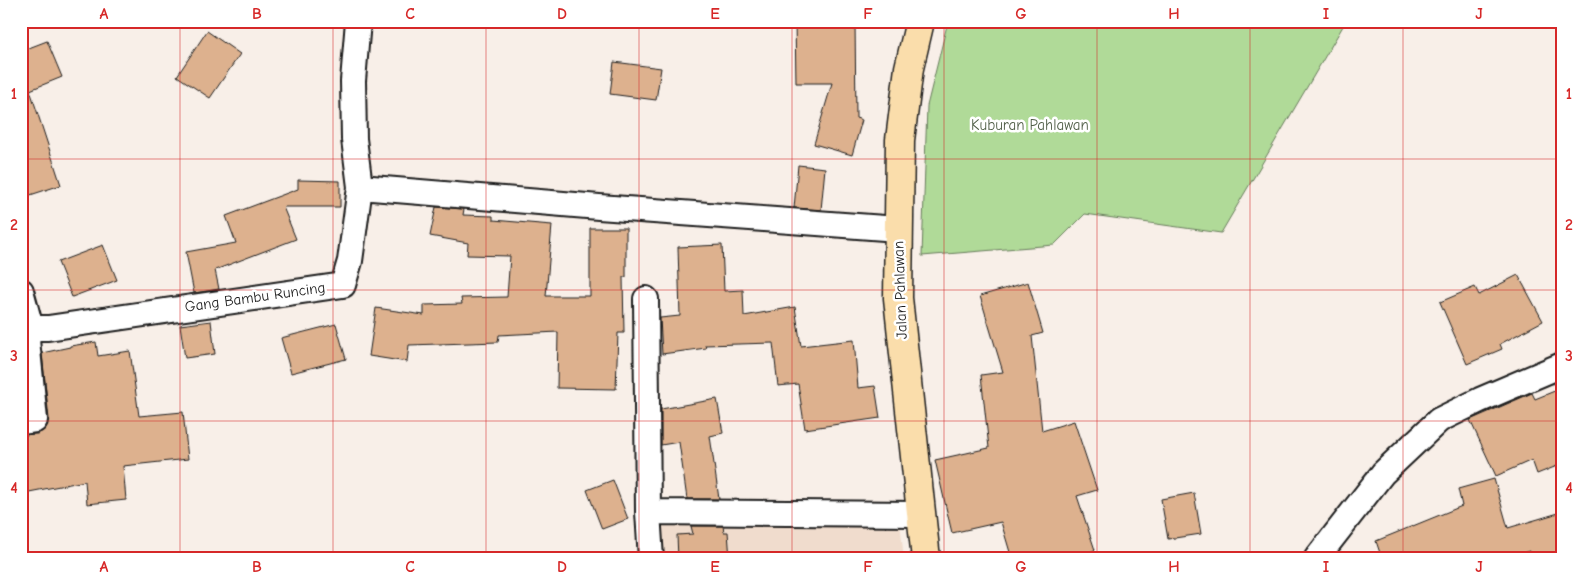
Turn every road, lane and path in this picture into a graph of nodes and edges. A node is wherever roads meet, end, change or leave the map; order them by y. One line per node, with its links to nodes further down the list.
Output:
1 (358, 21): 3 (street, Gang Bambu Runcing)
2 (920, 21): 4 (main road, Jalan Pahlawan)
3 (360, 187): 4 (street); 7 (street, Gang Bambu Runcing)
4 (898, 229): 11 (main road, Jalan Pahlawan)
5 (21, 291): 7 (street)
6 (646, 299): 10 (street)
7 (31, 328): 9 (street)
8 (1562, 365): 14 (street)
9 (21, 422)
10 (648, 512): 11 (street); 12 (street)
11 (921, 514): 13 (main road, Jalan Pahlawan)
12 (651, 559)
13 (926, 559)
14 (1316, 559)

